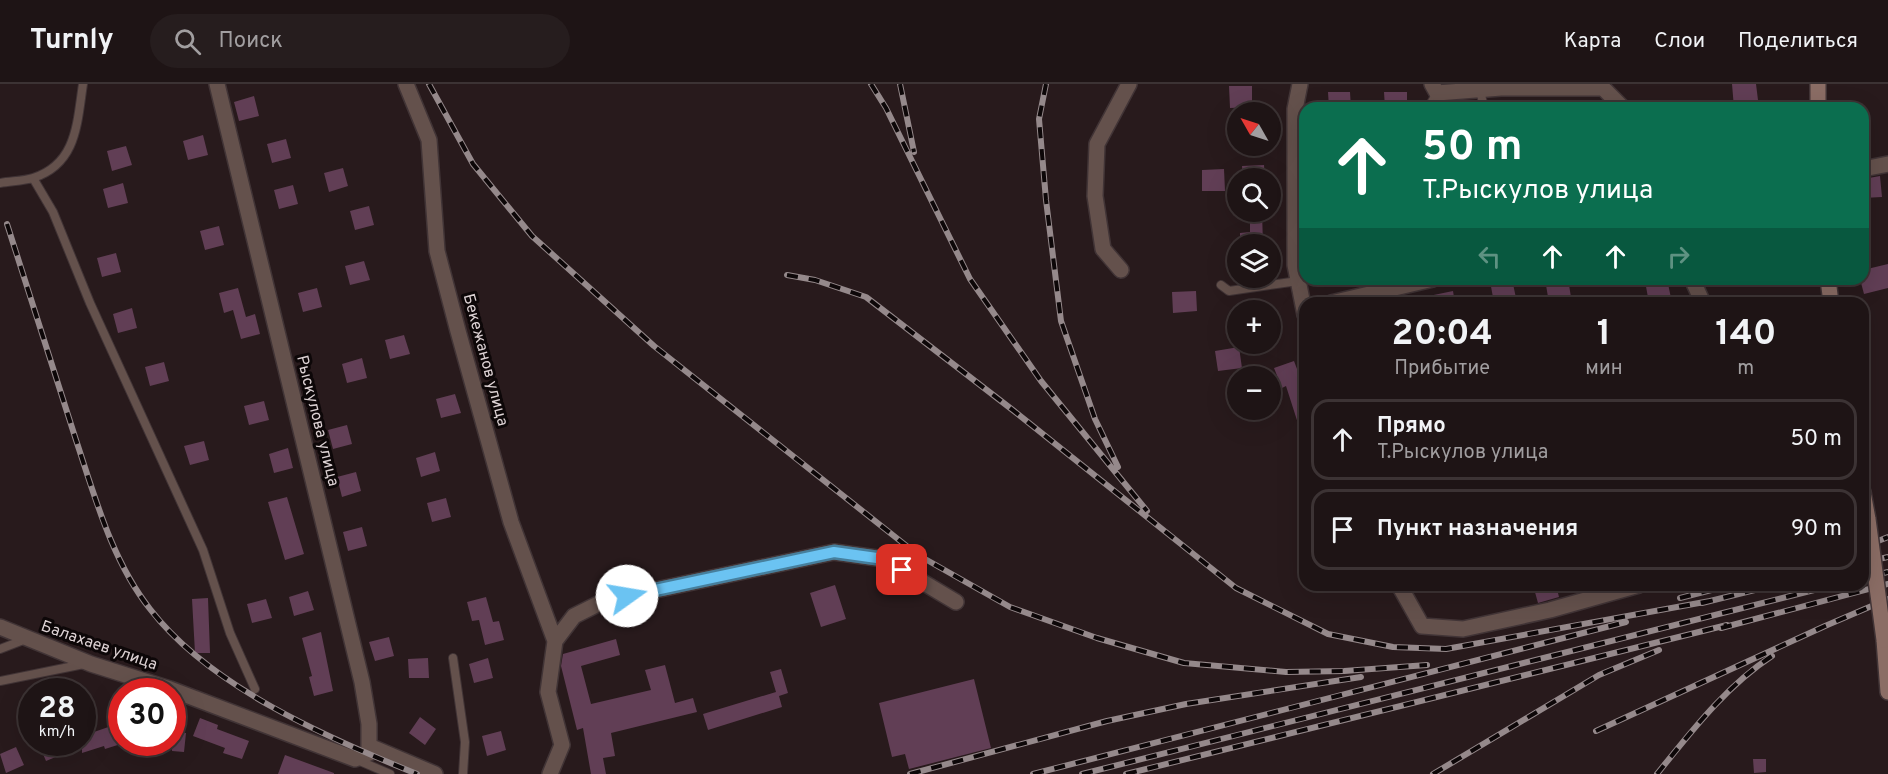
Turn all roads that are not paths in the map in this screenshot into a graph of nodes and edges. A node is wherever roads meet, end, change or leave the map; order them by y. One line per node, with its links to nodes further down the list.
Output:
1 (83, 84): 15 (lane)
2 (217, 84): 36 (street, Рыскулова улица)
3 (406, 84): 29 (street, Бекежанов улица)
4 (1129, 84): 17 (street)
5 (1300, 84): 18 (street)
6 (1818, 84): 12 (main road)
7 (1602, 86): 9 (street); 11 (street)
8 (1434, 89): 9 (street)
9 (1480, 90): 10 (lane)
10 (1483, 102)
11 (1617, 102)
12 (1818, 102)
13 (1888, 164): 14 (street)
14 (1869, 168)
15 (33, 178): 16 (lane); 34 (lane)
16 (0, 183)
17 (1121, 270)
18 (1298, 281): 19 (lane); 21 (street)
19 (1221, 285)
20 (1407, 285): 22 (street)
21 (1301, 297)
22 (1356, 297)
23 (1869, 527): 35 (main road, bridge)
24 (1402, 591): 25 (street)
25 (1618, 591)
26 (956, 603): 29 (street, Бекежанов улица)
27 (0, 627): 28 (street, Балахаев улица)
28 (26, 639): 30 (lane); 32 (street, Балахаев улица)
29 (555, 641): 41 (street, Бекежанов улица)
30 (0, 649)
31 (453, 657): 40 (lane)
32 (91, 664): 33 (lane); 37 (street, Балахаев улица)
33 (0, 681)
34 (255, 689)
35 (1888, 692)
36 (369, 746): 37 (street); 39 (street)
37 (355, 759): 38 (lane)
38 (390, 774)
39 (435, 774)
40 (463, 774)
41 (550, 774)

